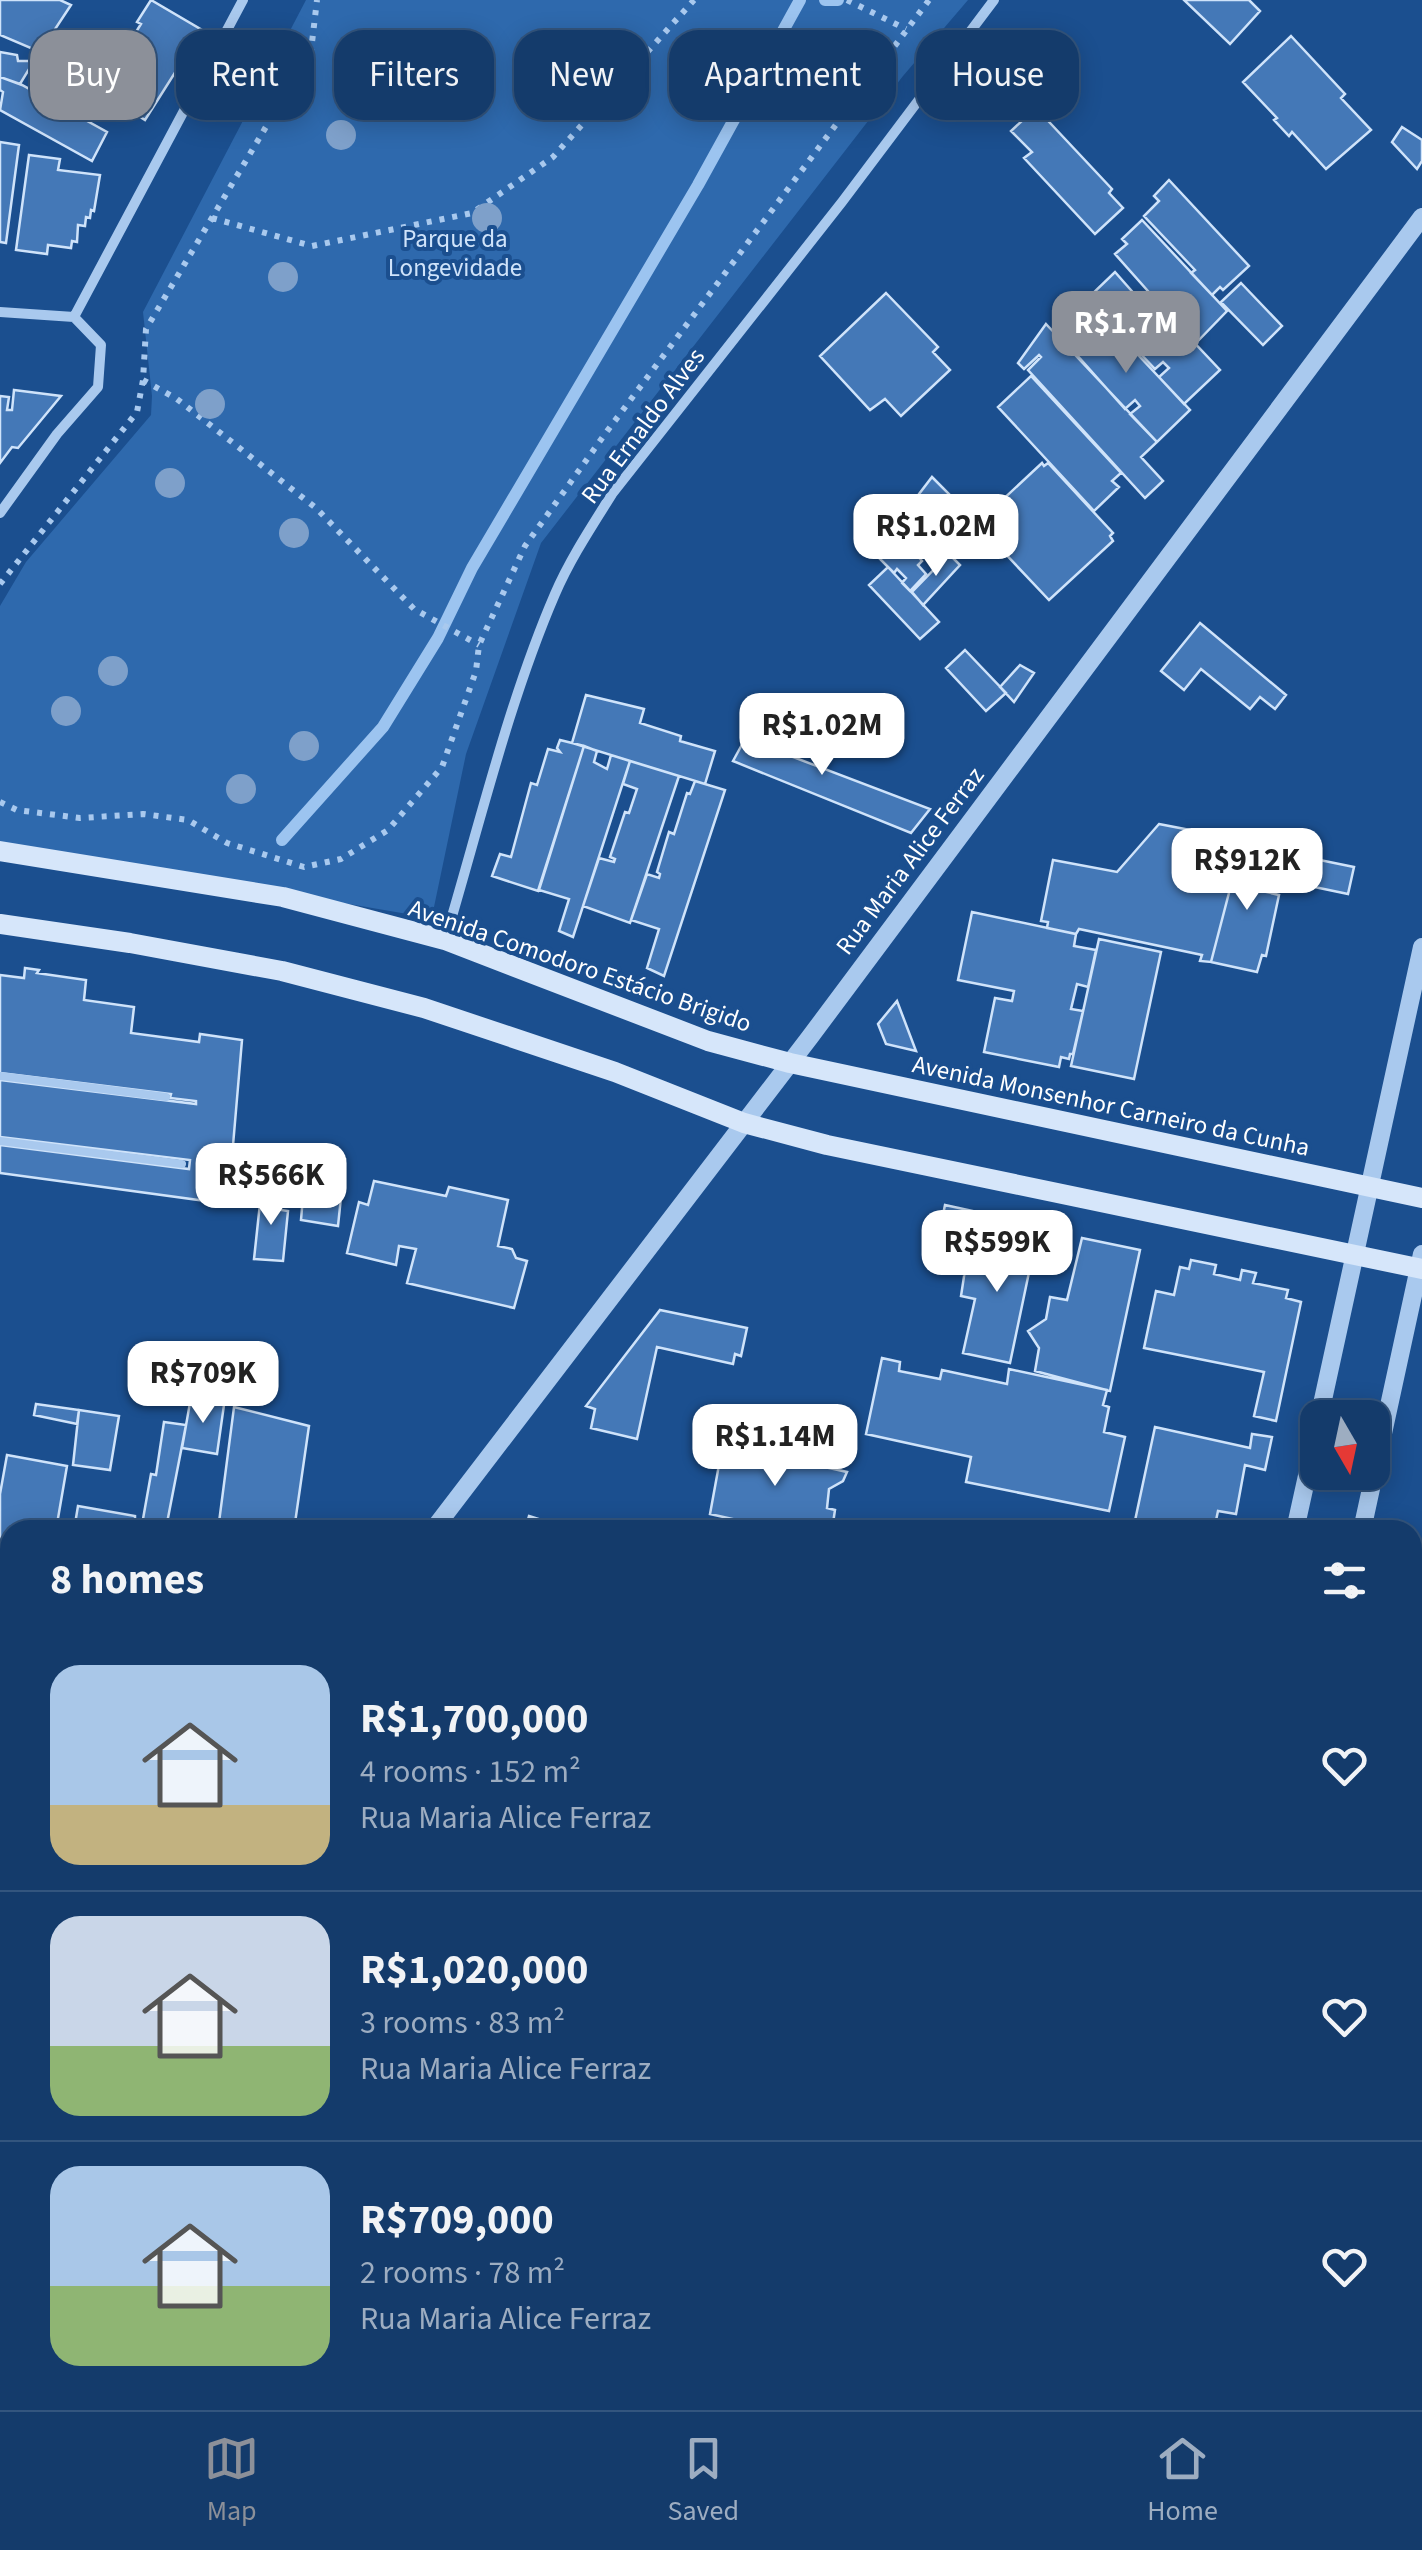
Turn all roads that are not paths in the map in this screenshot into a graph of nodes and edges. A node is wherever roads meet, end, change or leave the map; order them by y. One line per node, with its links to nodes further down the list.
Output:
1 (243, 0): 5 (street)
2 (994, 0): 9 (street, Rua Ernaldo Alves)
3 (1422, 217): 11 (street, Rua Maria Alice Ferraz)
4 (0, 312): 5 (street)
5 (74, 317): 6 (street)
6 (0, 513)
7 (0, 851): 9 (main road, Avenida Comodoro Estácio Brigido)
8 (0, 924): 14 (main road)
9 (445, 940): 11 (main road, Avenida Comodoro Estácio Brigido)
10 (1422, 947): 17 (street)
11 (790, 1063): 14 (street, Rua Maria Alice Ferraz); 17 (main road, Avenida Monsenhor Carneiro da Cunha)
12 (0, 1076): 13 (lane)
13 (166, 1097)
14 (744, 1123): 19 (main road); 23 (street, Rua Maria Alice Ferraz)
15 (0, 1141): 16 (lane)
16 (182, 1164)
17 (1370, 1187): 18 (main road, Avenida Monsenhor Carneiro da Cunha); 19 (street)
18 (1422, 1198)
19 (1355, 1255): 20 (main road); 21 (street)
20 (1421, 1264): 25 (street)
21 (1324, 1400)
22 (1304, 1490): 24 (street)
23 (441, 1520)
24 (1297, 1520)
25 (1364, 1520)

